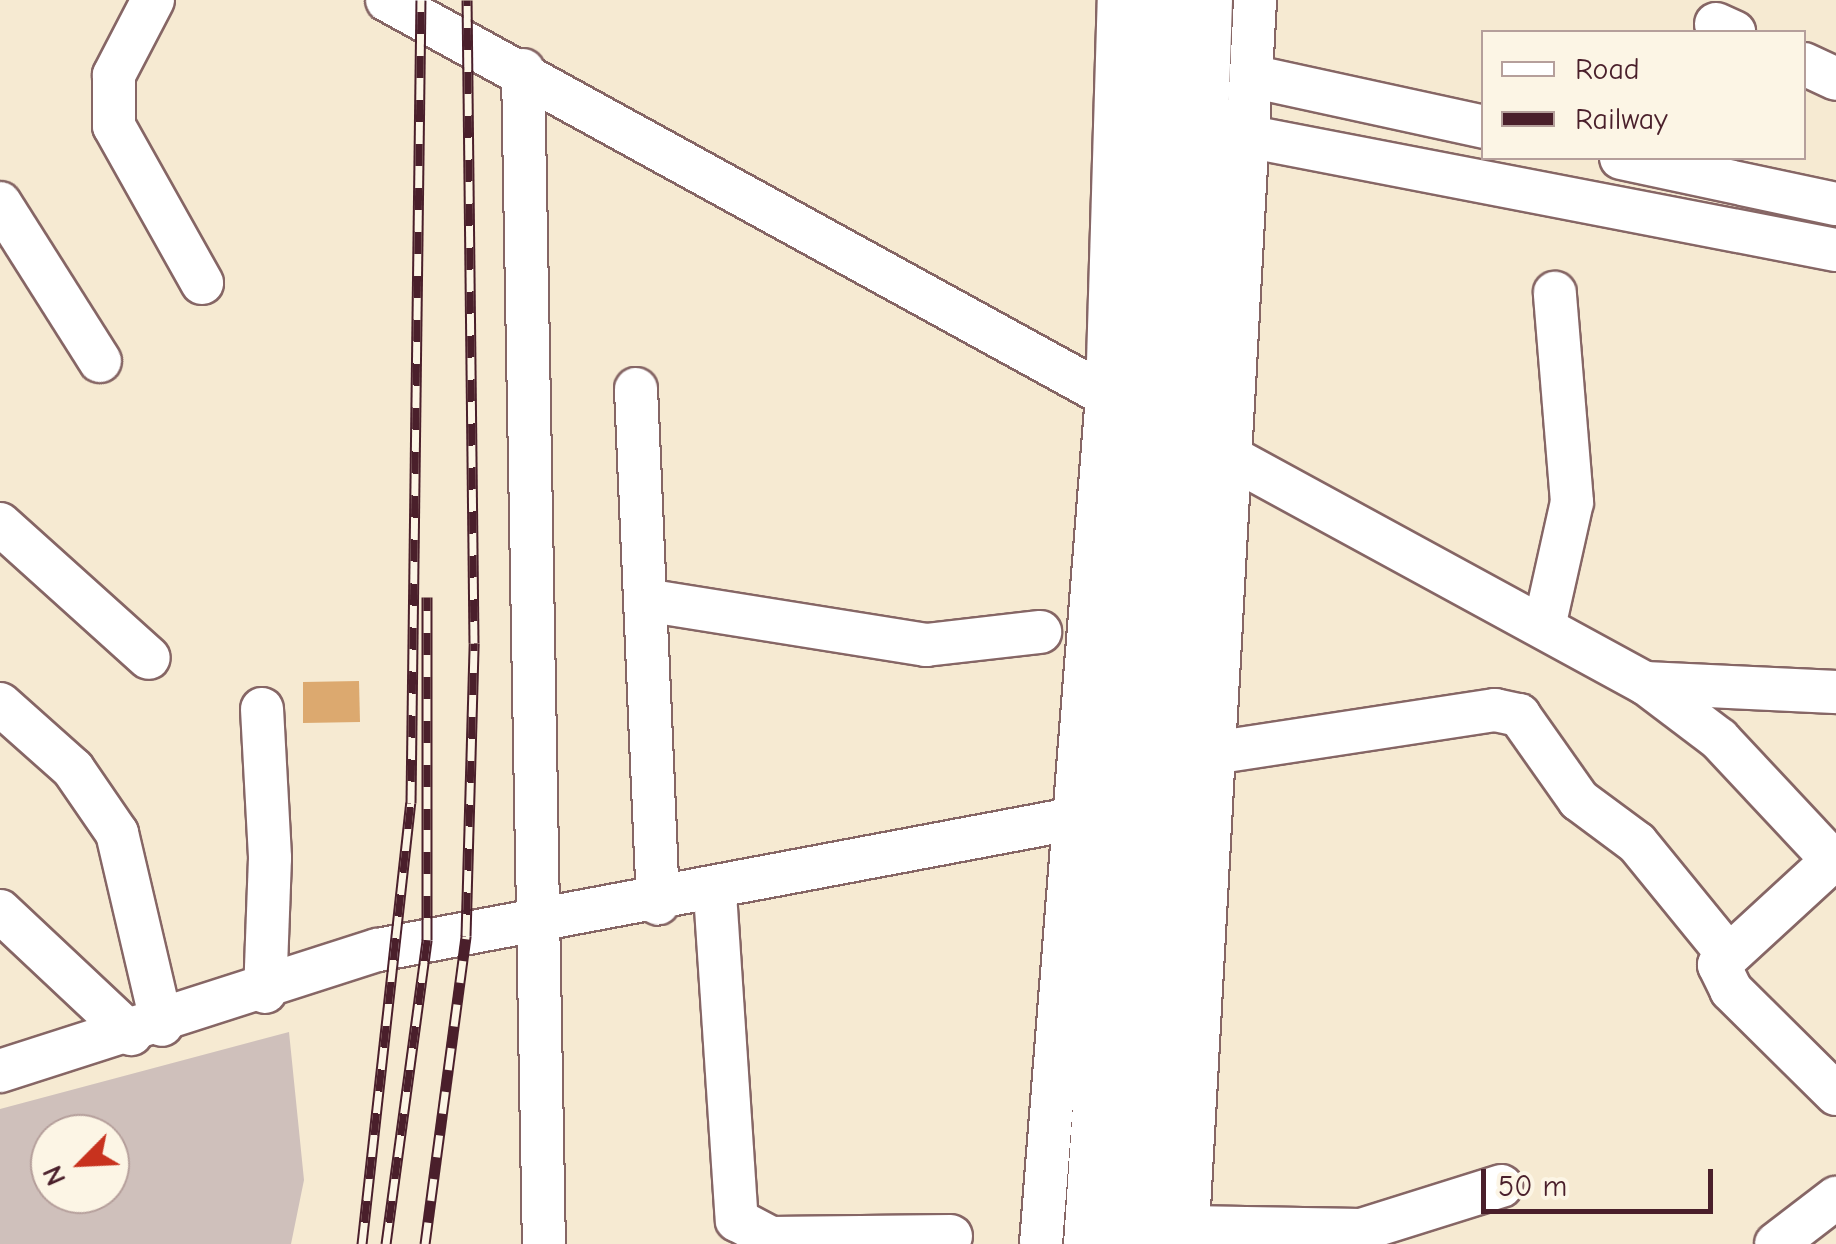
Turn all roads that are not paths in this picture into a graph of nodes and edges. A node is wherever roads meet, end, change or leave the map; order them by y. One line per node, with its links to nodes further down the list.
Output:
1 (153, 0): 17 (street)
2 (387, 0): 8 (street)
3 (1119, 0): 21 (street)
4 (1159, 0): 50 (highway)
5 (1204, 0): 47 (highway)
6 (1255, 0): 9 (street)
7 (1806, 65): 10 (street)
8 (522, 70): 21 (street); 38 (street)
9 (1255, 78): 11 (street); 12 (street)
10 (1836, 79)
11 (1481, 127)
12 (1250, 137): 16 (street); 22 (street)
13 (1630, 160): 15 (street)
14 (0, 204): 19 (street)
15 (1836, 204)
16 (1836, 250)
17 (202, 283)
18 (1555, 293): 25 (street)
19 (100, 361)
20 (636, 389): 24 (street)
21 (1110, 398): 33 (street)
22 (1226, 454): 25 (street); 32 (street)
23 (0, 524): 27 (street)
24 (645, 600): 26 (street); 36 (street)
25 (1544, 627): 28 (street)
26 (1040, 632)
27 (148, 658)
28 (1645, 682): 29 (street); 34 (street)
29 (1836, 692)
30 (0, 704): 41 (street)
31 (262, 709): 40 (street)
32 (1213, 753): 39 (street); 47 (street)
33 (1071, 819): 35 (street); 49 (street)
34 (1835, 862): 39 (street)
35 (715, 893): 36 (street); 46 (street)
36 (658, 904): 38 (street)
37 (0, 910): 41 (street)
38 (533, 918): 40 (street); 48 (street)
39 (1726, 952): 43 (street)
40 (265, 992): 41 (street)
41 (146, 1029): 42 (street)
42 (0, 1071)
43 (1836, 1094)
44 (1501, 1186): 47 (street)
45 (1836, 1198): 51 (street)
46 (950, 1236)
47 (1173, 1238)
48 (544, 1244)
49 (1040, 1244)
50 (1091, 1244)
51 (1776, 1244)

